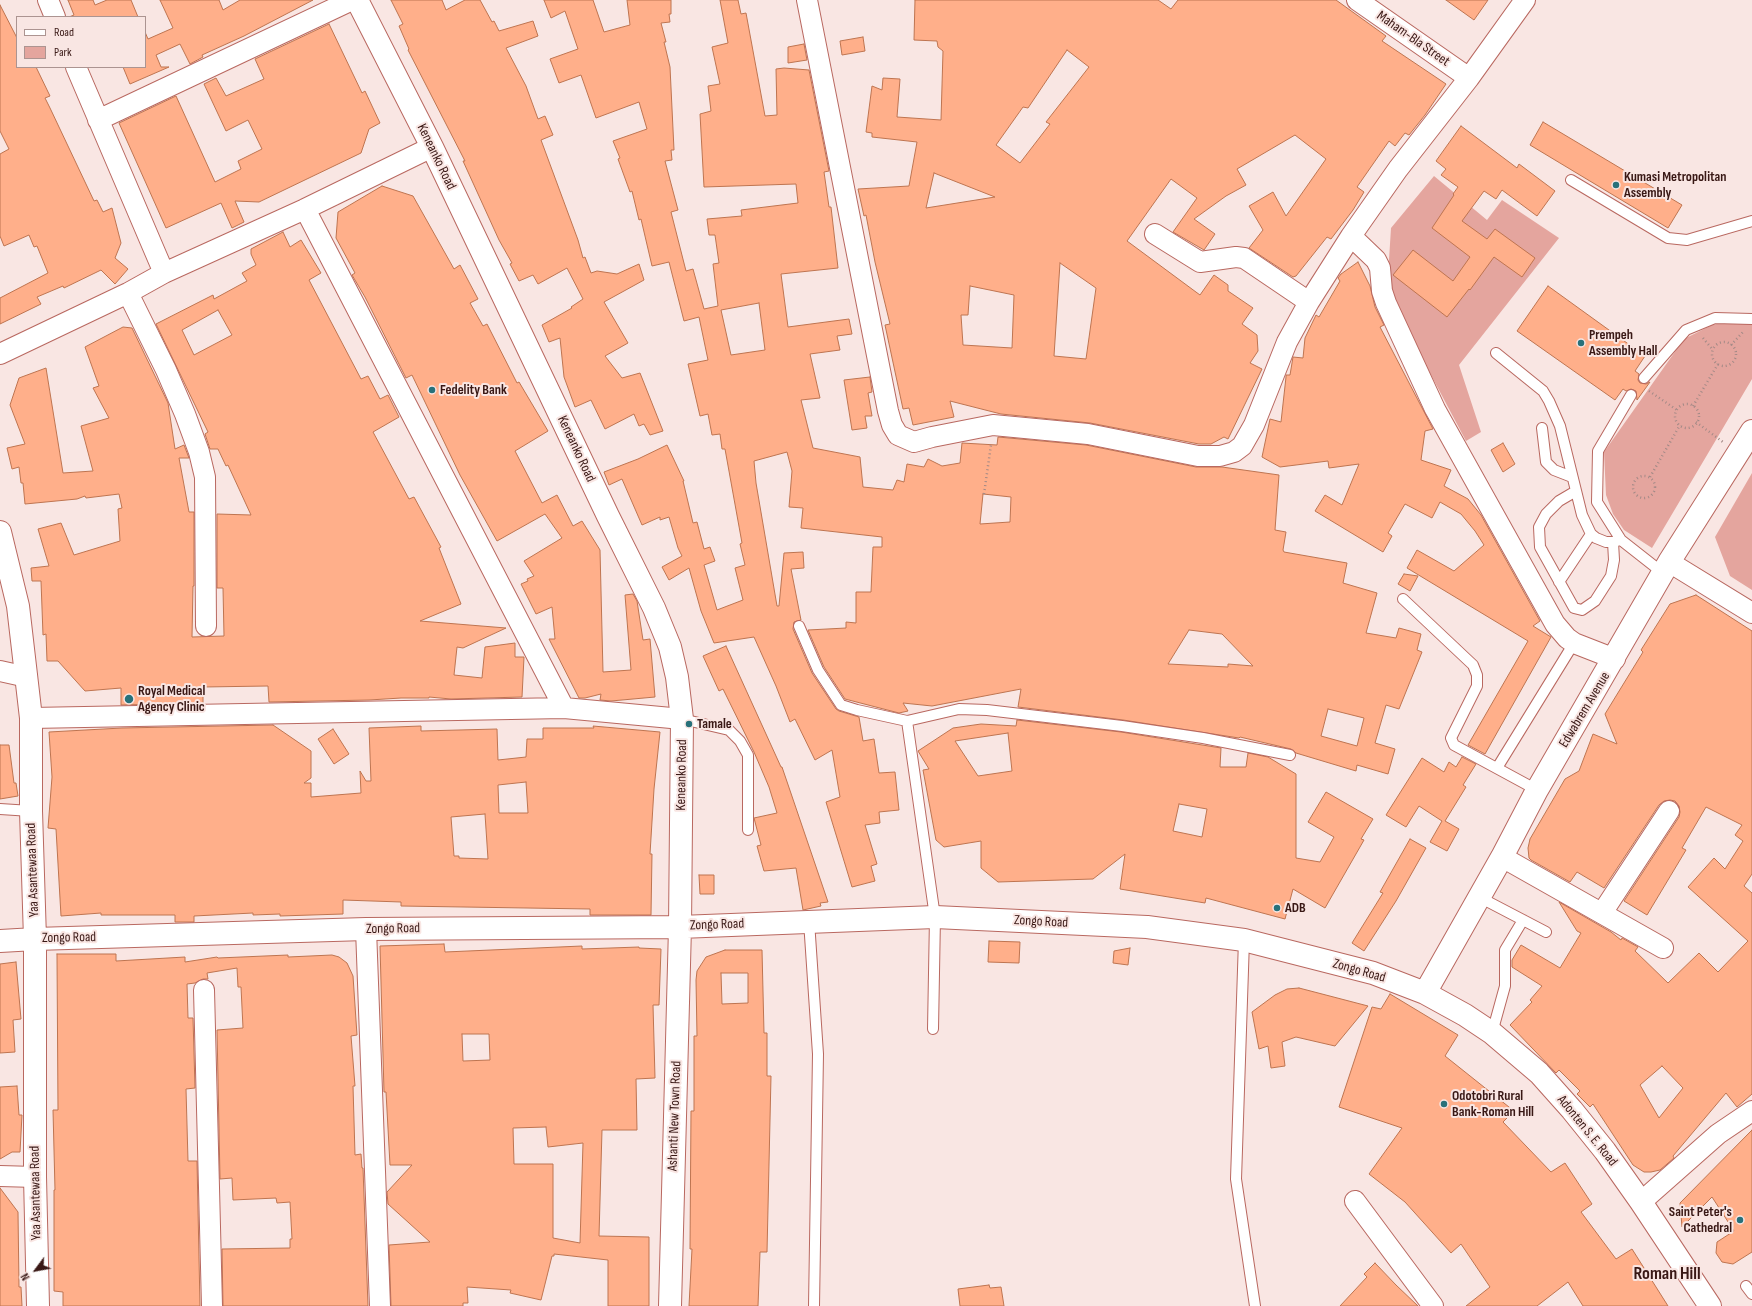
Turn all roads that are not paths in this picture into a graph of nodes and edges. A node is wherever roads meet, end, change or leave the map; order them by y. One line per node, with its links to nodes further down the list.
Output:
1 (48, 0): 7 (street)
2 (352, 0): 10 (street)
3 (357, 0): 11 (street, Keneanko Road)
4 (807, 0): 19 (street)
5 (1357, 0): 9 (street, Maham-Bla Street)
6 (1525, 0): 9 (street)
7 (55, 16)
8 (76, 68): 10 (street)
9 (1469, 78): 16 (street)
10 (98, 120): 17 (street)
11 (432, 147): 13 (street); 44 (street, Keneanko Road)
12 (1571, 180): 14 (lane)
13 (305, 209): 17 (street); 42 (street)
14 (1752, 221)
15 (1155, 234): 19 (street)
16 (1351, 236): 19 (street); 38 (street)
17 (164, 273): 18 (street)
18 (128, 293): 22 (street); 36 (street)
19 (1309, 302)
20 (1752, 319): 23 (lane)
21 (1496, 353): 27 (lane)
22 (0, 354)
23 (1644, 378)
24 (1631, 395): 31 (lane)
25 (1542, 428): 27 (lane)
26 (1752, 431): 32 (street, Edwabrem Avenue)
27 (1572, 477): 28 (lane)
28 (1576, 491): 29 (lane); 33 (lane)
29 (1591, 534): 31 (lane); 33 (lane)
30 (1, 538): 41 (street, Yaa Asantewaa Road)
31 (1617, 541): 32 (lane); 33 (lane)
32 (1666, 568): 35 (street); 39 (street, Edwabrem Avenue)
33 (1559, 582)
34 (1403, 599): 47 (lane)
35 (1752, 612)
36 (206, 626)
37 (800, 626): 45 (lane)
38 (1574, 643): 39 (street); 47 (lane)
39 (1615, 659): 48 (street, Edwabrem Avenue)
40 (0, 671): 41 (street)
41 (26, 677): 43 (street, Yaa Asantewaa Road)
42 (564, 708): 43 (street); 44 (street)
43 (31, 718): 50 (street, Yaa Asantewaa Road)
44 (682, 719): 52 (lane); 59 (street, Keneanko Road)
45 (907, 721): 46 (lane); 56 (lane)
46 (1290, 755)
47 (1497, 768): 48 (lane)
48 (1537, 790): 53 (street, Edwabrem Avenue)
49 (0, 809): 50 (lane)
50 (31, 811): 62 (street, Yaa Asantewaa Road)
51 (1669, 811): 55 (street)
52 (748, 830)
53 (1502, 857): 54 (street, Edwabrem Avenue); 55 (street)
54 (1479, 897): 57 (lane); 67 (street, Edwabrem Avenue)
55 (1602, 913): 65 (street)
56 (935, 917): 58 (street, Zongo Road); 63 (street, Zongo Road); 68 (lane)
57 (1522, 920): 61 (lane); 69 (lane)
58 (809, 921): 59 (street, Zongo Road); 79 (lane)
59 (680, 927): 60 (street, Zongo Road); 78 (street, Ashanti New Town Road)
60 (366, 930): 62 (street, Zongo Road); 77 (street)
61 (1546, 932)
62 (35, 939): 64 (street, Zongo Road); 72 (street, Yaa Asantewaa Road)
63 (1244, 940): 67 (street, Zongo Road); 80 (lane)
64 (0, 942)
65 (1663, 948)
66 (204, 990): 76 (street)
67 (1425, 993): 69 (street, Adonten S. E. Road)
68 (933, 1030)
69 (1492, 1033): 74 (street, Adonten S. E. Road)
70 (1752, 1110): 74 (street)
71 (0, 1176): 72 (street)
72 (35, 1177): 75 (street, Yaa Asantewaa Road)
73 (1355, 1201): 81 (street)
74 (1641, 1202): 82 (street, Adonten S. E. Road)
75 (38, 1306)
76 (212, 1306)
77 (380, 1306)
78 (670, 1306)
79 (814, 1306)
80 (1255, 1306)
81 (1433, 1306)
82 (1710, 1306)

